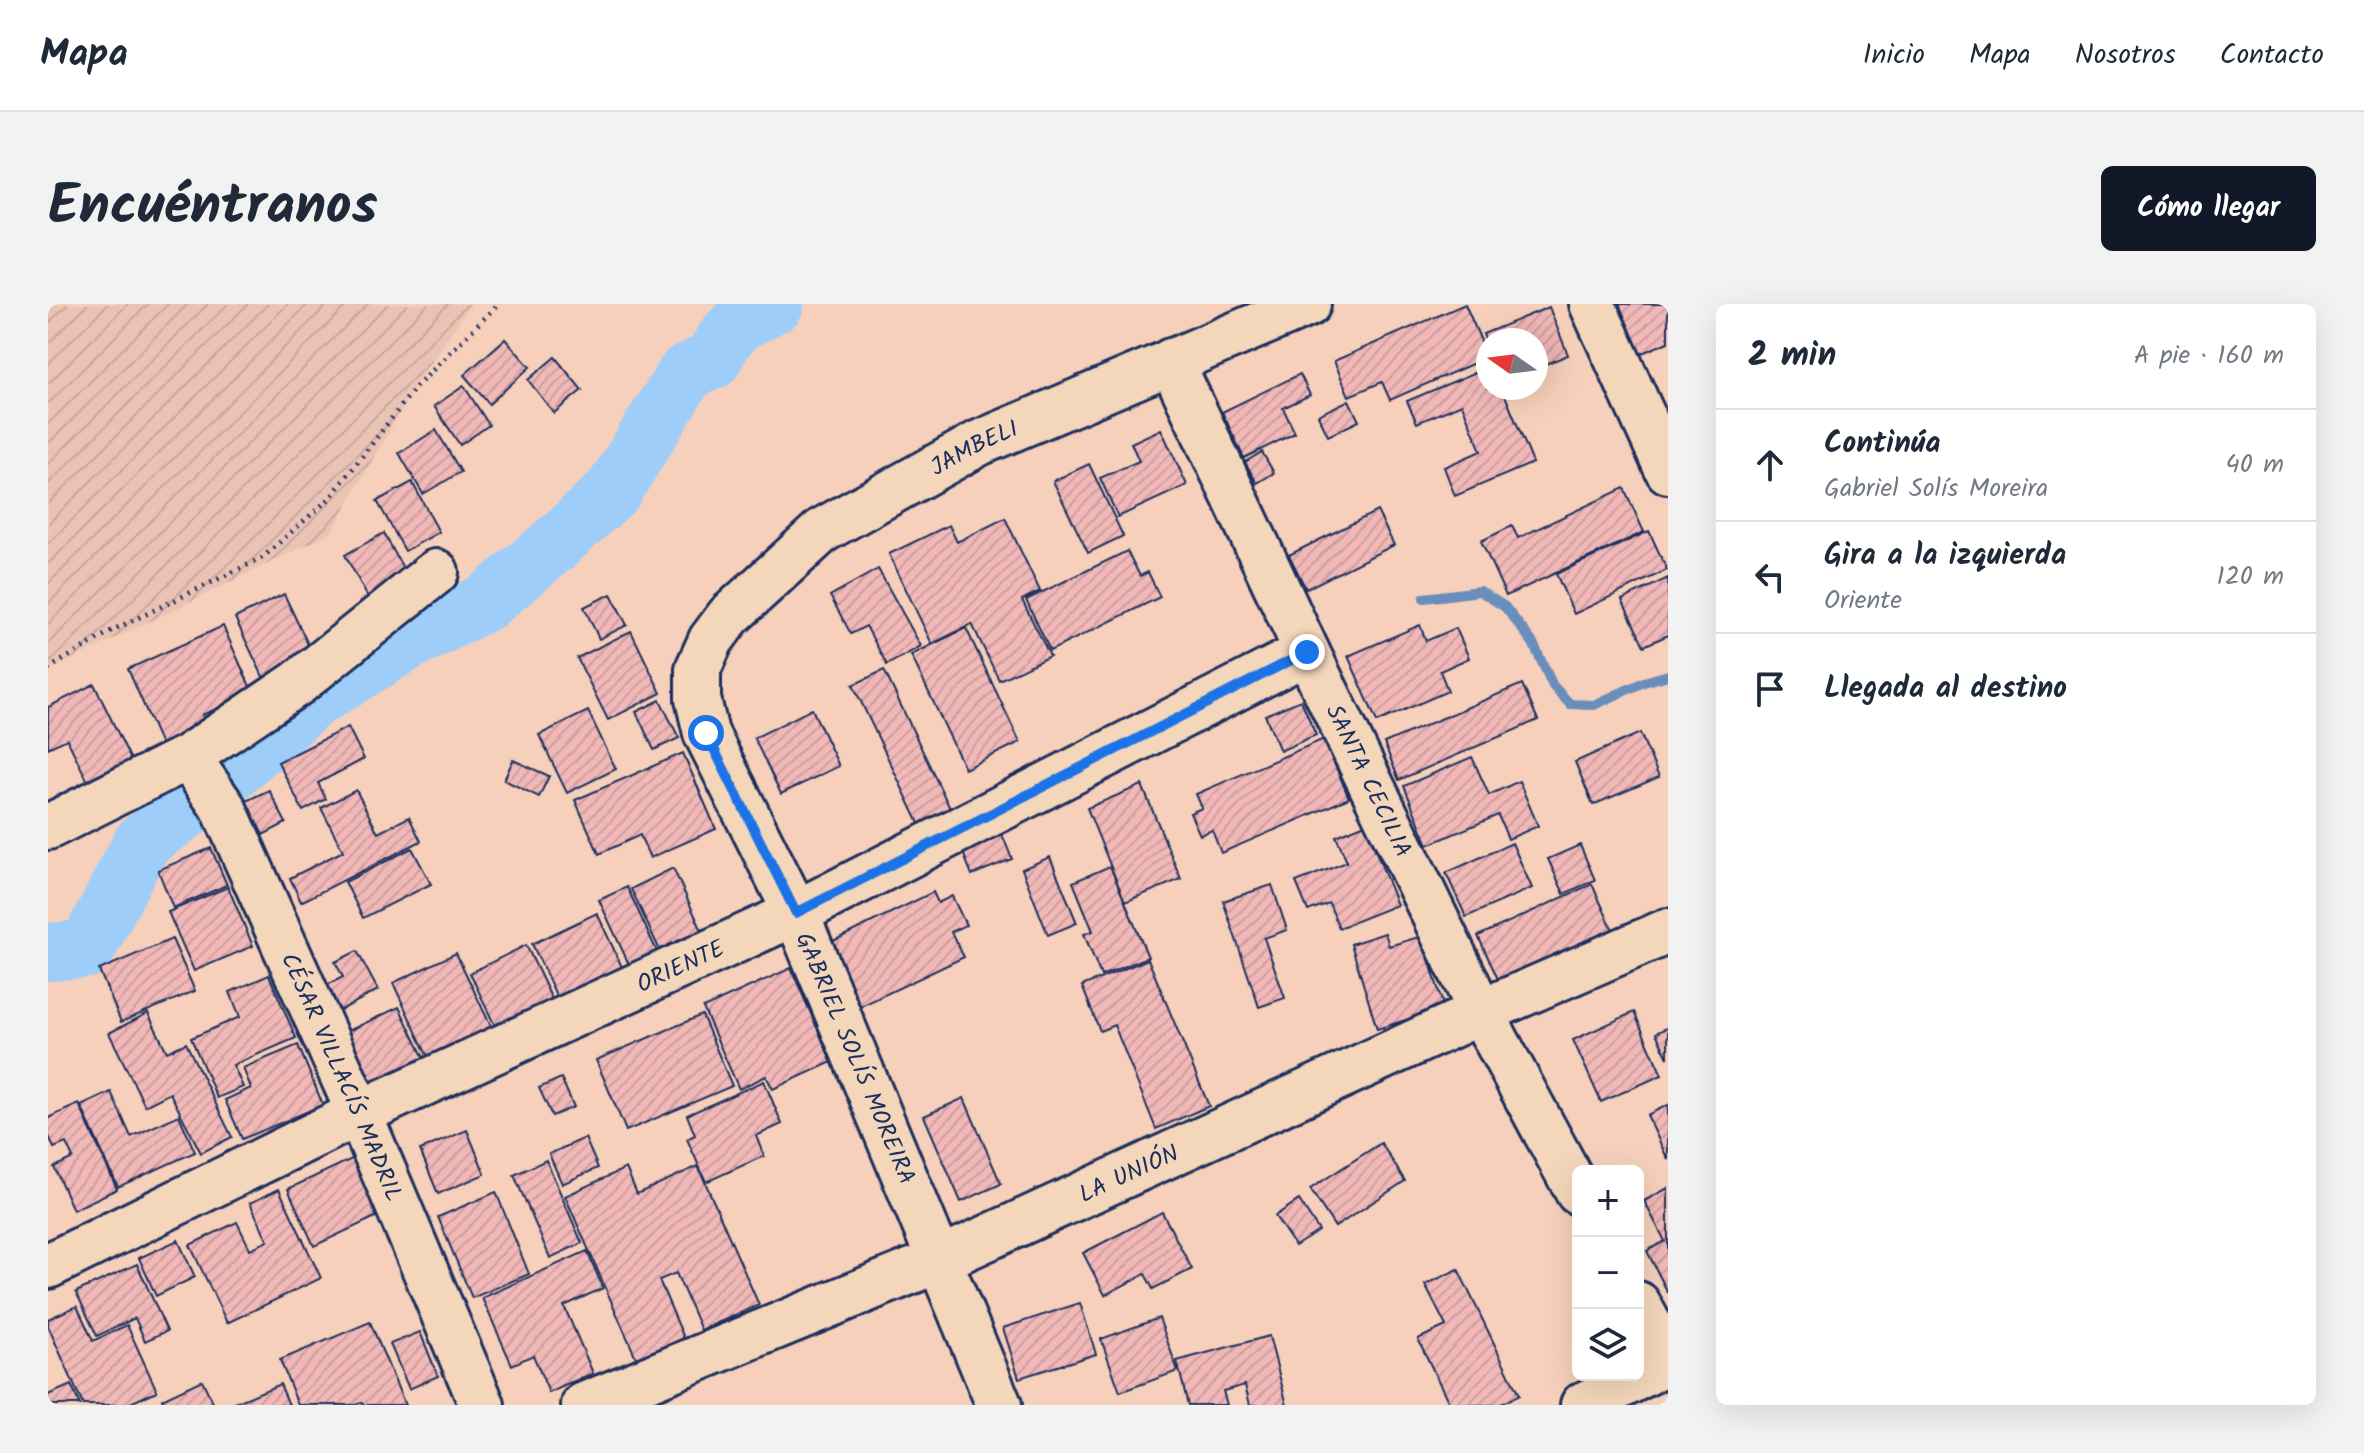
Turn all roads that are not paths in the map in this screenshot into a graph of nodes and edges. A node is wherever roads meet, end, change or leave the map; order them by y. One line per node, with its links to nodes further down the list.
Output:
1 (1308, 304): 3 (street, JAMBELI)
2 (1592, 304): 4 (street)
3 (1171, 361): 6 (street, SANTA CECILIA); 7 (street, JAMBELI)
4 (1668, 471)
5 (436, 572): 8 (street)
6 (1307, 652): 10 (street, ORIENTE); 12 (street, SANTA CECILIA)
7 (698, 669): 10 (street, GABRIEL SOLÍS MOREIRA)
8 (205, 780): 9 (street); 13 (street, CÉSAR VILLACÍS MADRIL)
9 (48, 827)
10 (796, 913): 13 (street, ORIENTE); 15 (street, GABRIEL SOLÍS MOREIRA)
11 (1668, 931): 12 (street, LA UNIÓN)
12 (1481, 1012): 14 (street, SANTA CECILIA); 15 (street, LA UNIÓN)
13 (359, 1113): 16 (street, ORIENTE); 19 (street, CÉSAR VILLACÍS MADRIL)
14 (1572, 1181)
15 (939, 1260): 20 (street, LA UNIÓN); 21 (street, GABRIEL SOLÍS MOREIRA)
16 (48, 1266)
17 (1641, 1309): 18 (street)
18 (1668, 1361): 22 (street)
19 (482, 1405)
20 (584, 1405)
21 (999, 1405)
22 (1583, 1405)

